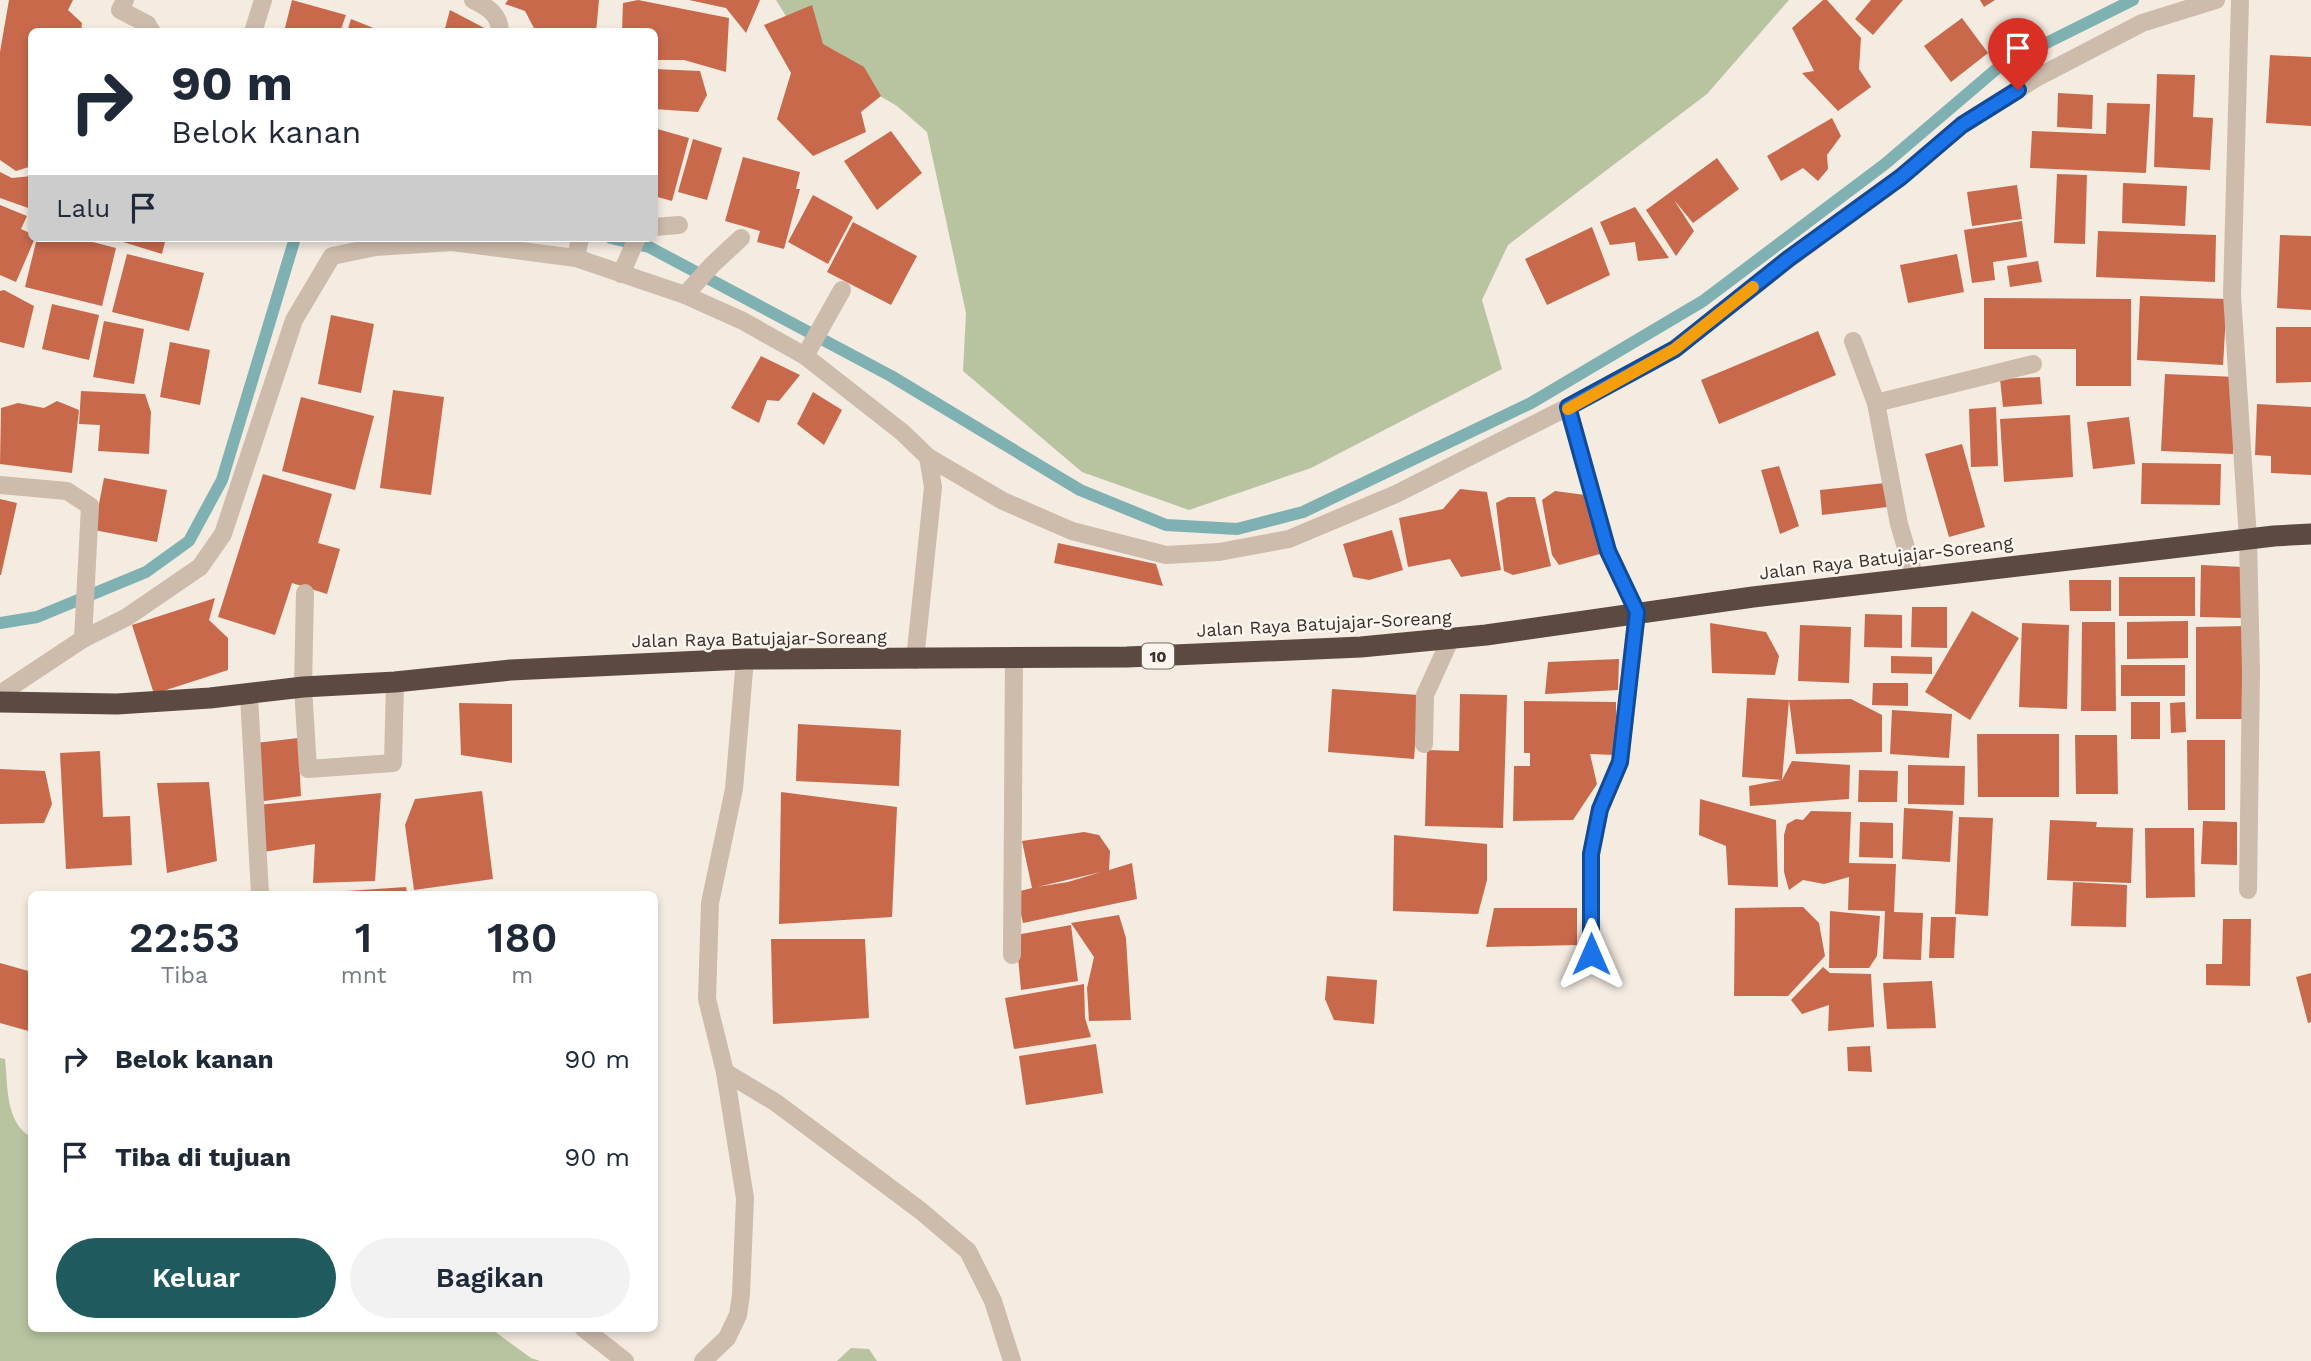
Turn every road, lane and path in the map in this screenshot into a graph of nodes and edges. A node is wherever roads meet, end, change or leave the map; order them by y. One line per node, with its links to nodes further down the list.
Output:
1 (125, 0): 6 (street)
2 (263, 0): 7 (street)
3 (473, 0): 8 (street)
4 (2216, 0): 25 (street)
5 (2239, 0): 29 (street)
6 (150, 28)
7 (254, 28)
8 (500, 28)
9 (679, 225): 10 (street)
10 (658, 227)
11 (741, 238): 19 (street)
12 (332, 242): 17 (street)
13 (430, 242): 17 (street)
14 (488, 242): 16 (street)
15 (635, 242): 18 (street)
16 (578, 247): 18 (street)
17 (332, 257): 33 (street)
18 (625, 266): 19 (street)
19 (690, 288): 21 (street)
20 (842, 290): 21 (street)
21 (814, 341): 26 (street)
22 (1853, 341): 24 (street)
23 (2033, 364): 24 (street)
24 (1876, 403): 30 (street)
25 (1568, 407): 26 (street); 32 (street)
26 (928, 457): 37 (street)
27 (0, 485): 33 (street)
28 (2311, 534): 29 (highway, Jalan Raya Batujajar-Soreang / 10)
29 (2248, 539): 30 (highway, Jalan Raya Batujajar-Soreang / 10); 44 (street)
30 (1915, 578): 32 (highway, Jalan Raya Batujajar-Soreang / 10)
31 (305, 593): 39 (street)
32 (1637, 612): 34 (highway, Jalan Raya Batujajar-Soreang / 10); 46 (street)
33 (83, 639): 40 (street)
34 (1450, 640): 35 (highway, Jalan Raya Batujajar-Soreang / 10); 43 (street)
35 (1014, 658): 37 (highway, Jalan Raya Batujajar-Soreang / 10); 47 (street)
36 (745, 659): 37 (highway, Jalan Raya Batujajar-Soreang / 10); 38 (highway, Jalan Raya Batujajar-Soreang / 10); 48 (street)
37 (915, 660)
38 (394, 682): 39 (highway, Jalan Raya Batujajar-Soreang / 10); 39 (street)
39 (303, 687): 41 (highway, Jalan Raya Batujajar-Soreang / 10)
40 (0, 694)
41 (248, 696): 42 (highway, Jalan Raya Batujajar-Soreang / 10); 45 (street)
42 (0, 702)
43 (1424, 744)
44 (2248, 890)
45 (260, 891)
46 (1591, 954)
47 (1012, 956)
48 (726, 1072): 51 (street); 52 (street)
49 (588, 1332): 50 (street)
50 (625, 1361)
51 (703, 1361)
52 (1012, 1361)

